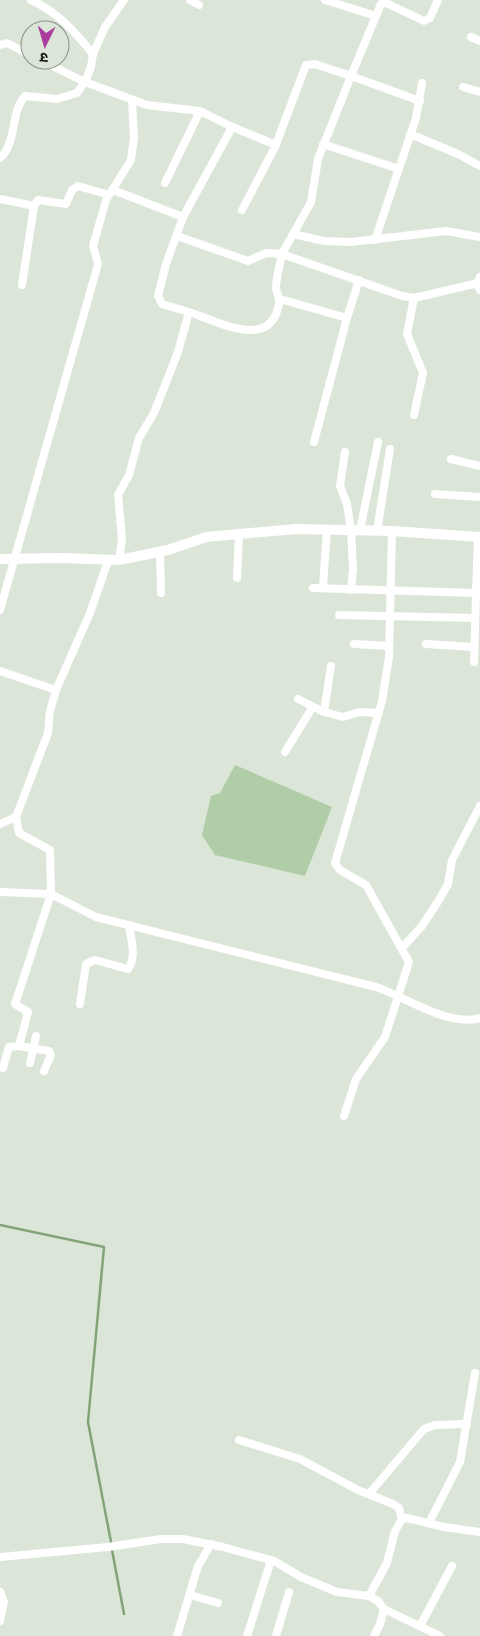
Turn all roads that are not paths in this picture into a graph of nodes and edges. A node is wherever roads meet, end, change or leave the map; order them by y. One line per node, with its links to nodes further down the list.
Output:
1 (31, 0): 12 (street)
2 (124, 0): 12 (street)
3 (190, 0): 6 (street)
4 (325, 0): 7 (street)
5 (438, 0): 7 (street)
6 (199, 5)
7 (376, 16): 14 (street)
8 (471, 37): 9 (street)
9 (480, 41)
10 (0, 44): 11 (street)
11 (20, 50)
12 (92, 54): 15 (street)
13 (60, 70): 15 (street)
14 (350, 76): 20 (street); 24 (street); 25 (street)
15 (85, 82): 19 (street); 26 (street)
16 (422, 83): 20 (street)
17 (463, 86): 18 (street)
18 (480, 92)
19 (132, 100): 21 (street); 30 (street)
20 (420, 101): 23 (street)
21 (200, 111): 22 (street); 29 (street)
22 (230, 126): 25 (street); 34 (street)
23 (410, 134): 27 (street); 28 (street)
24 (323, 144): 28 (street); 35 (street)
25 (276, 145): 33 (street)
26 (0, 158)
27 (480, 166)
28 (399, 169): 38 (street)
29 (165, 183)
30 (111, 192): 32 (street); 34 (street); 64 (street)
31 (0, 199): 32 (street)
32 (34, 206): 42 (street)
33 (242, 210)
34 (183, 218): 36 (street)
35 (293, 234): 38 (street); 39 (street)
36 (177, 236): 39 (street); 45 (street)
37 (480, 237): 38 (street)
38 (375, 240)
39 (282, 254): 40 (street); 44 (street)
40 (358, 280): 43 (street); 46 (street)
41 (479, 284): 43 (street)
42 (22, 285)
43 (414, 298): 47 (street)
44 (280, 299): 45 (street); 46 (street)
45 (189, 312): 65 (street)
46 (346, 318): 48 (street)
47 (414, 415)
48 (314, 442)
49 (378, 442): 57 (street)
50 (390, 449): 58 (street)
51 (345, 452): 57 (street)
52 (450, 459): 53 (street)
53 (480, 466)
54 (435, 494): 55 (street)
55 (480, 497)
56 (327, 529): 57 (street); 60 (street); 68 (street)
57 (355, 530): 58 (street); 69 (street)
58 (377, 531): 59 (street)
59 (392, 531): 61 (street); 70 (street)
60 (239, 534): 62 (street); 66 (street)
61 (479, 537): 72 (street)
62 (160, 552): 65 (street); 71 (street)
63 (0, 559): 64 (street)
64 (15, 559): 65 (street); 73 (street)
65 (113, 560): 85 (street)
66 (237, 578)
67 (313, 588): 68 (street)
68 (323, 588): 69 (street)
69 (350, 590): 70 (street)
70 (392, 591): 72 (street); 75 (street)
71 (161, 593)
72 (478, 593): 76 (street)
73 (0, 610)
74 (339, 615): 75 (street)
75 (391, 616): 76 (street); 80 (street)
76 (475, 618): 77 (street)
77 (477, 637): 81 (street)
78 (354, 644): 80 (street)
79 (426, 644): 81 (street)
80 (389, 646): 89 (street)
81 (474, 647): 82 (street)
82 (474, 662)
83 (331, 666): 88 (street)
84 (0, 671): 85 (street)
85 (56, 690): 92 (street)
86 (298, 699): 87 (street)
87 (312, 708): 88 (street); 90 (street)
88 (324, 712): 89 (street)
89 (379, 713): 97 (street)
90 (285, 752)
91 (480, 806): 97 (street)
92 (16, 817): 93 (street); 95 (street)
93 (0, 824)
94 (0, 892): 95 (street)
95 (51, 894): 96 (street); 101 (street)
96 (129, 925): 98 (street); 99 (street)
97 (402, 948): 98 (street)
98 (400, 995): 100 (street); 107 (street)
99 (80, 1004)
100 (480, 1018)
101 (23, 1032): 102 (street); 103 (street)
102 (20, 1046): 103 (street); 105 (street)
103 (34, 1047): 104 (street); 106 (street)
104 (30, 1063)
105 (3, 1068)
106 (44, 1071)
107 (344, 1116)
108 (475, 1372): 109 (street)
109 (467, 1424): 111 (street); 113 (street)
110 (239, 1440): 111 (street)
111 (369, 1494): 112 (street)
112 (402, 1519): 113 (street); 122 (street)
113 (429, 1523): 114 (street)
114 (480, 1532)
115 (211, 1544): 116 (street); 117 (street); 121 (street)
116 (0, 1557)
117 (271, 1560): 122 (street); 128 (street)
118 (452, 1566): 126 (street)
119 (0, 1592): 125 (street)
120 (290, 1592): 129 (street)
121 (190, 1595): 123 (street); 127 (street)
122 (369, 1596): 124 (street)
123 (218, 1603)
124 (384, 1609): 126 (street); 130 (street)
125 (0, 1621)
126 (420, 1626): 131 (street)
127 (177, 1636)
128 (247, 1636)
129 (276, 1636)
130 (374, 1636)
131 (440, 1636)

